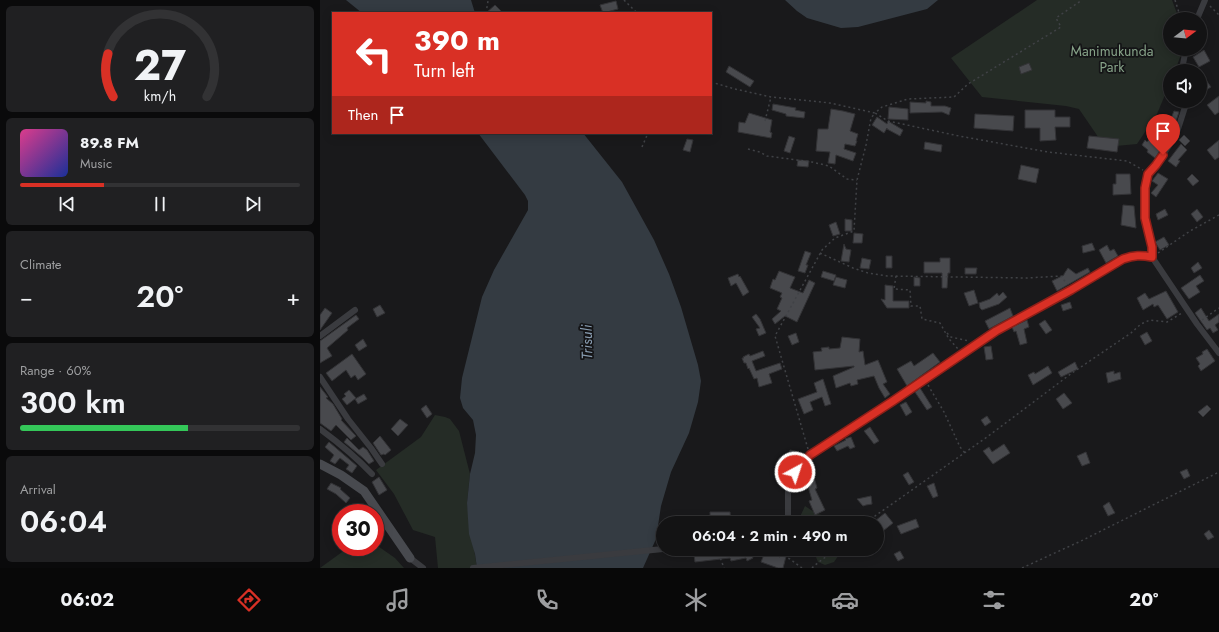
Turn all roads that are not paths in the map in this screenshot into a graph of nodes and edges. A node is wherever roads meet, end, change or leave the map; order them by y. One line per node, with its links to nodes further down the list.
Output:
1 (1205, 0): 2 (street)
2 (1200, 12)
3 (1185, 108): 4 (street)
4 (1152, 257): 7 (street); 13 (street)
5 (355, 310): 6 (street)
6 (320, 336)
7 (1219, 352)
8 (320, 377): 11 (street)
9 (320, 429): 12 (street)
10 (320, 464): 15 (street)
11 (382, 464)
12 (372, 474)
13 (788, 516)
14 (656, 550): 17 (street)
15 (410, 558): 16 (street)
16 (423, 568)
17 (473, 568)

